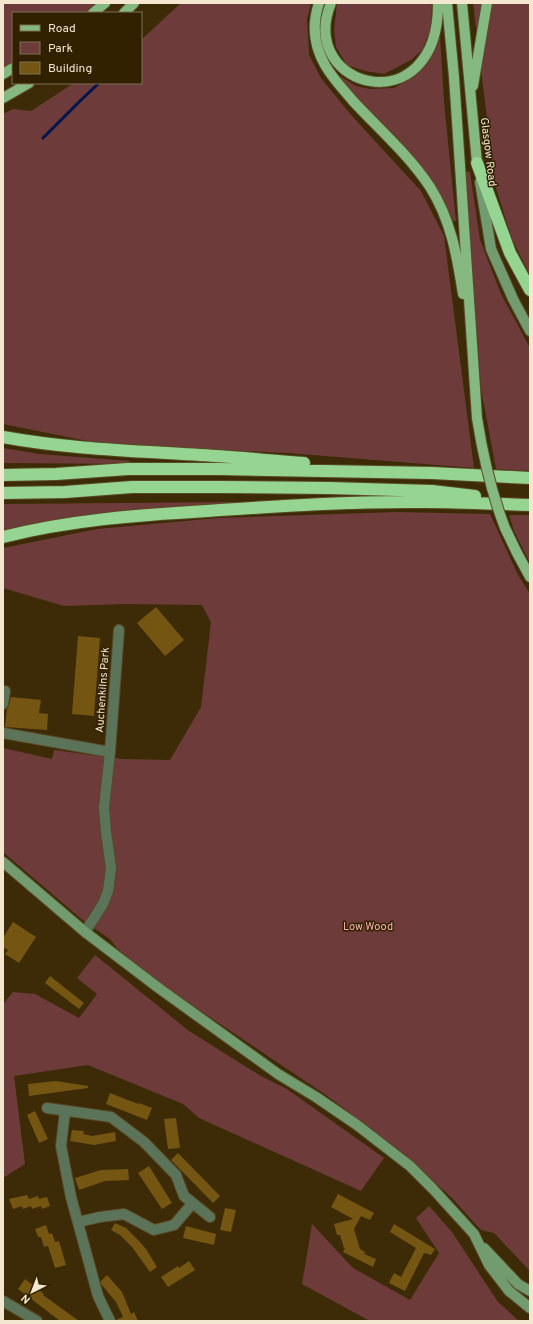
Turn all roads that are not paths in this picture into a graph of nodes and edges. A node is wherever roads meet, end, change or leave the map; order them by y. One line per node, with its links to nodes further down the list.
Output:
1 (105, 3): 9 (main road)
2 (134, 3): 10 (main road)
3 (319, 3): 19 (main road)
4 (331, 3): 5 (main road)
5 (438, 3)
6 (447, 3): 19 (main road)
7 (462, 3): 15 (main road, Glasgow Road)
8 (487, 3): 15 (main road)
9 (94, 12)
10 (125, 12)
11 (12, 69): 12 (main road)
12 (3, 74)
13 (27, 84): 14 (main road)
14 (3, 98)
15 (471, 99): 16 (main road, Glasgow Road)
16 (477, 163): 17 (highway); 18 (main road, Glasgow Road)
17 (530, 290)
18 (530, 331)
19 (473, 355): 27 (main road, bridge)
20 (3, 437): 21 (highway)
21 (432, 473): 22 (highway); 23 (highway)
22 (3, 475)
23 (530, 478)
24 (3, 493): 25 (highway)
25 (530, 503): 26 (highway)
26 (3, 538)
27 (530, 577)
28 (119, 630): 32 (street, Auchenkilns Park)
29 (5, 691): 30 (street)
30 (3, 704)
31 (3, 733): 32 (street, Auchenkilns Park)
32 (110, 752): 34 (street, Auchenkilns Park)
33 (3, 862): 34 (main road)
34 (85, 932): 40 (main road)
35 (46, 1108): 36 (street)
36 (65, 1111): 37 (street); 39 (street)
37 (192, 1204): 38 (street); 39 (street)
38 (210, 1217)
39 (78, 1222): 45 (street)
40 (479, 1243): 41 (main road); 43 (main road)
41 (530, 1291)
42 (3, 1301): 44 (street)
43 (530, 1308)
44 (37, 1321)
45 (110, 1321)

